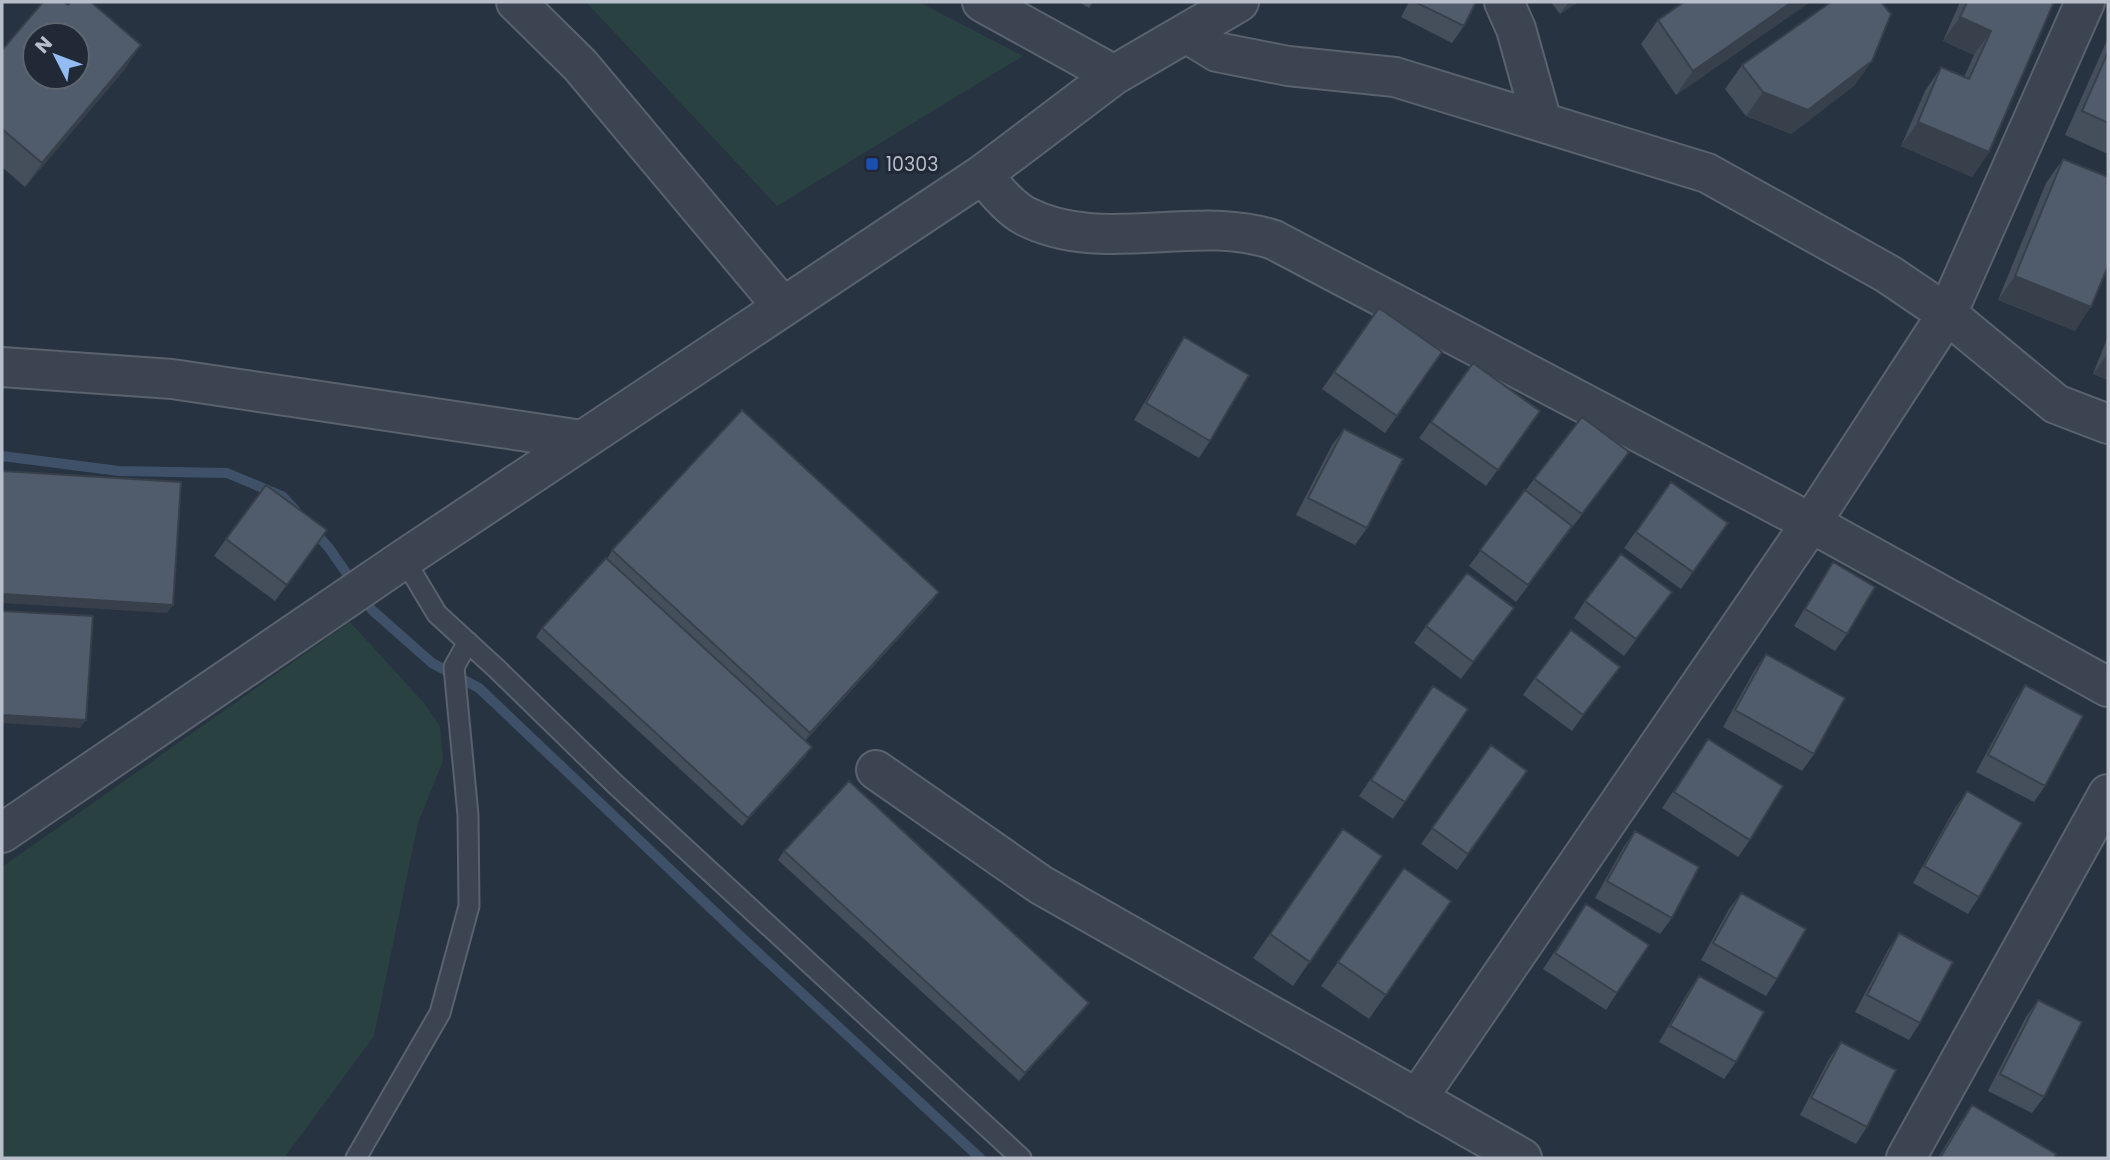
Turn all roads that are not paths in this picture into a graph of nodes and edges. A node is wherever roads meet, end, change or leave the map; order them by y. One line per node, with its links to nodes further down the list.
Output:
1 (516, 2): 10 (street)
2 (982, 2): 7 (street)
3 (1239, 2): 6 (street)
4 (1504, 2): 8 (street)
5 (2085, 2): 11 (street)
6 (1191, 32): 7 (street); 8 (street)
7 (1114, 75): 9 (street)
8 (1542, 122): 11 (street)
9 (983, 174): 10 (street); 15 (street)
10 (783, 307): 14 (street)
11 (1947, 314): 13 (street); 15 (street)
12 (2, 367): 14 (street)
13 (2108, 424)
14 (582, 440): 16 (street)
15 (1811, 523): 18 (street); 22 (street)
16 (399, 563): 17 (lane); 21 (street)
17 (468, 642): 23 (lane); 24 (lane)
18 (2108, 687)
19 (876, 770): 22 (street)
20 (2108, 794): 26 (street)
21 (2, 833)
22 (1417, 1099): 25 (street)
23 (356, 1158)
24 (1021, 1158)
25 (1522, 1158)
26 (1906, 1158)

